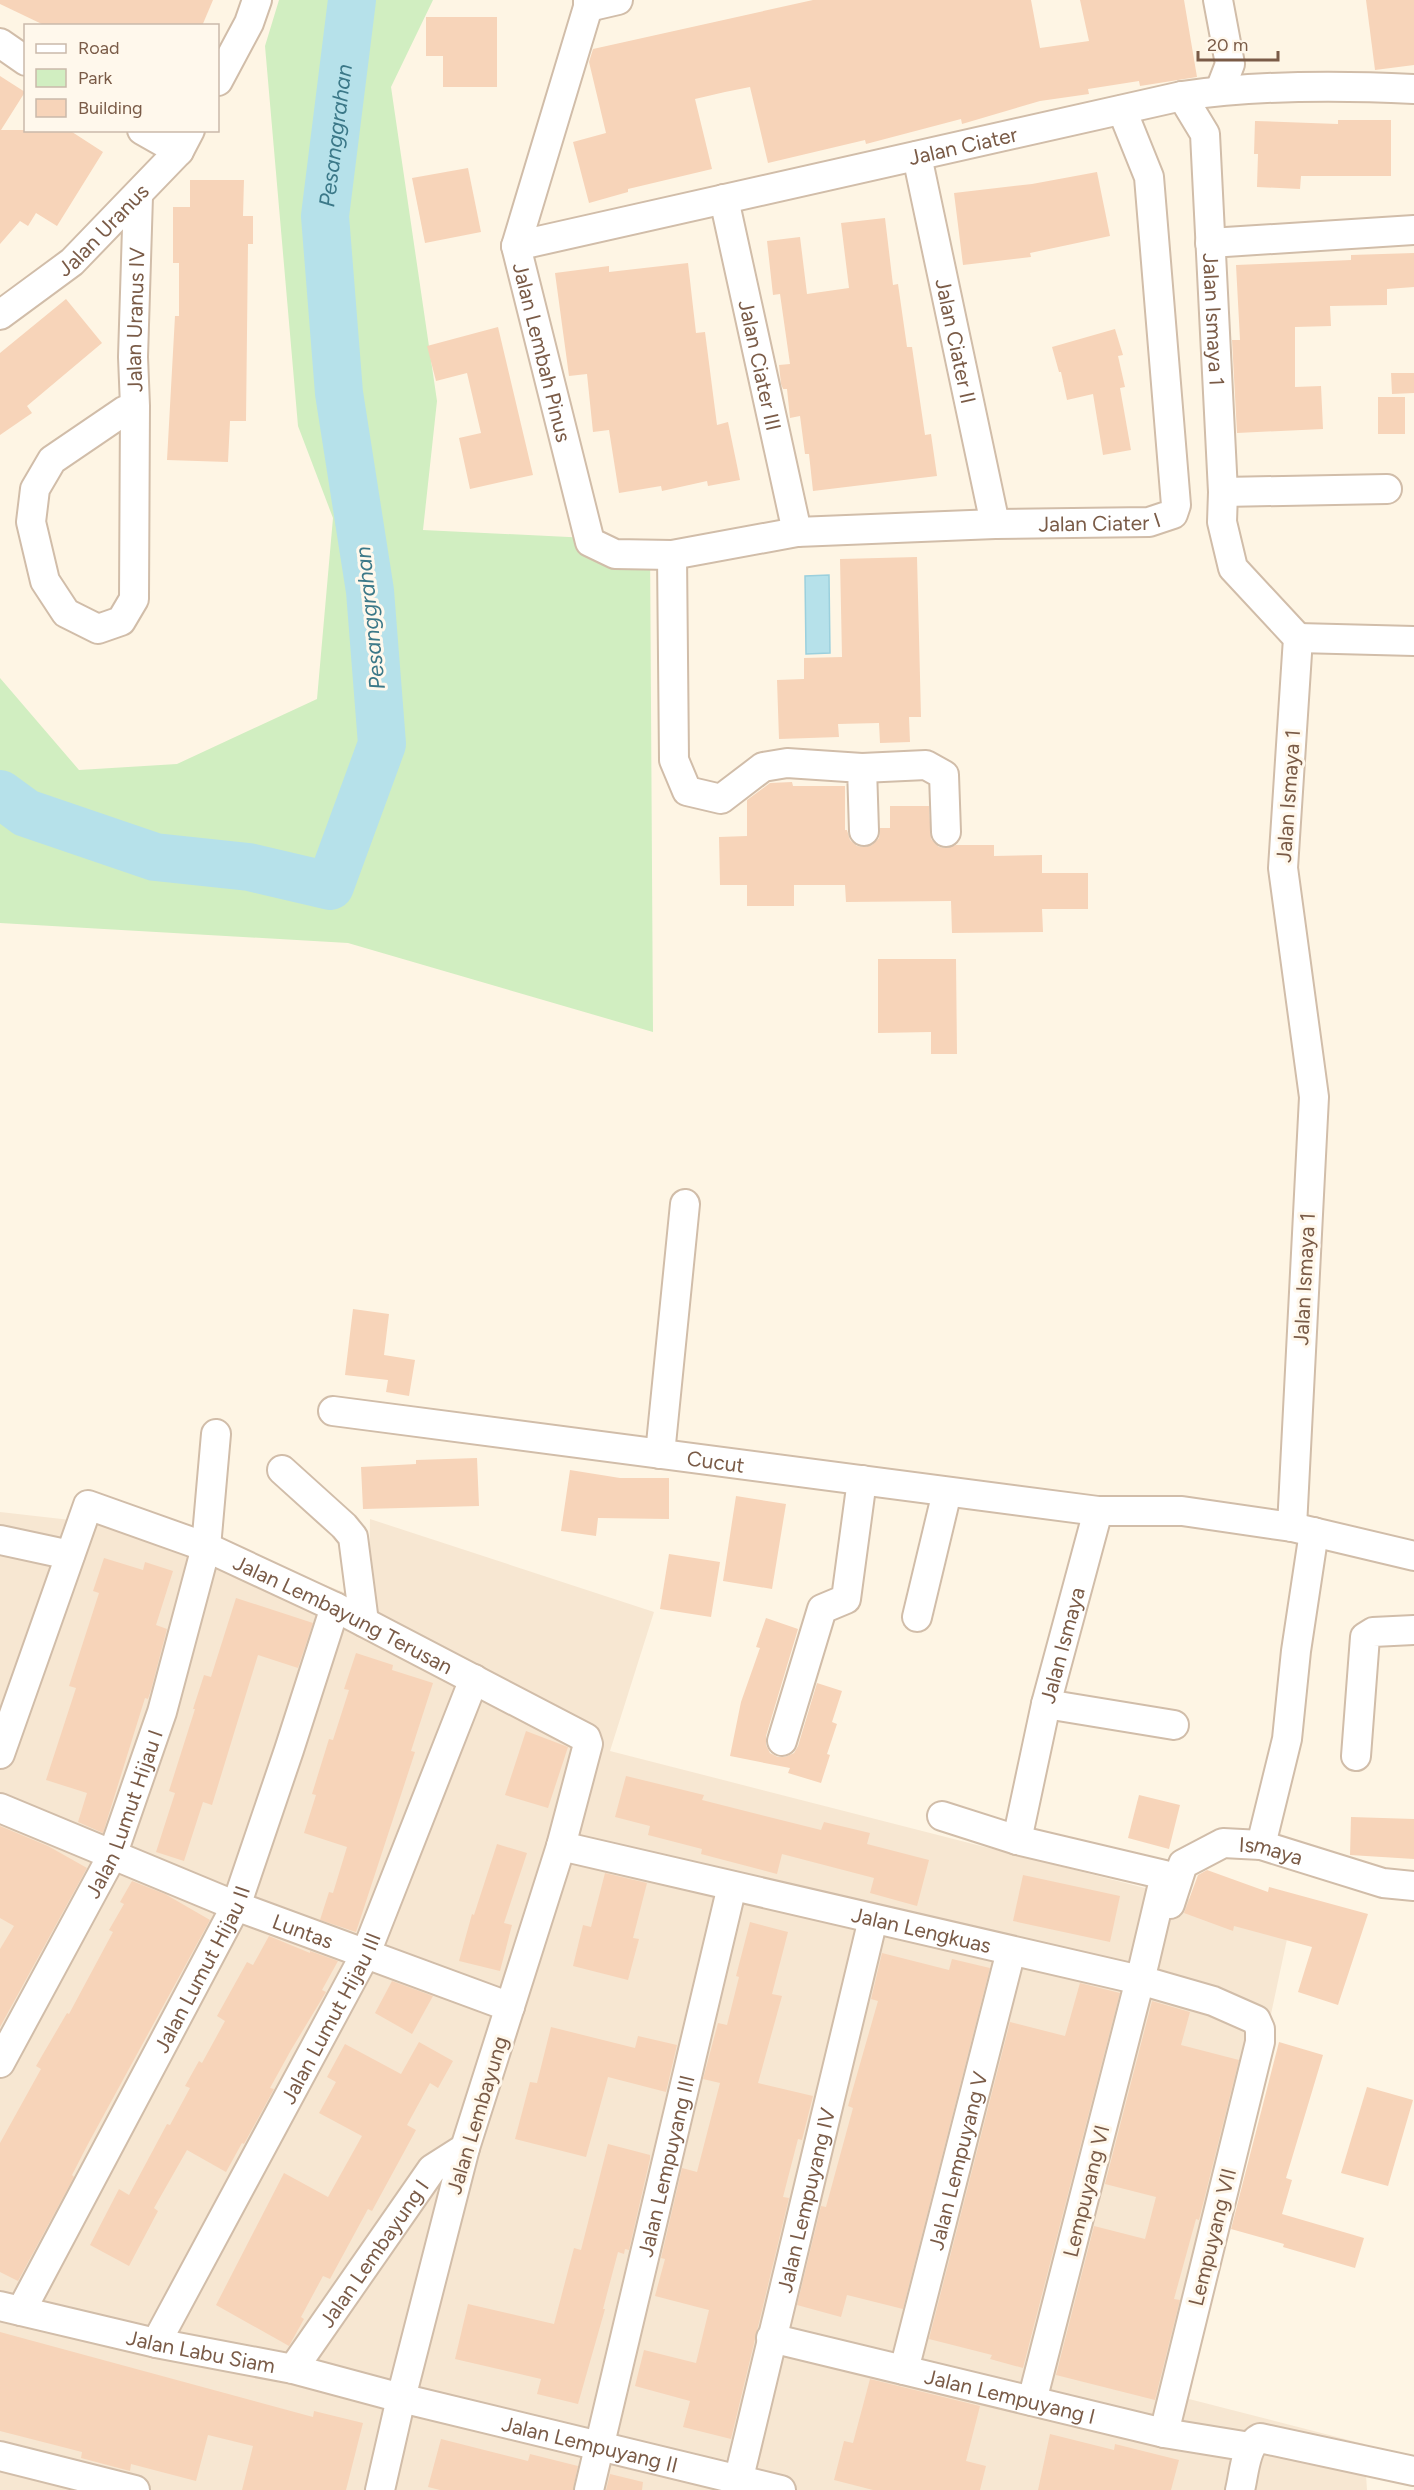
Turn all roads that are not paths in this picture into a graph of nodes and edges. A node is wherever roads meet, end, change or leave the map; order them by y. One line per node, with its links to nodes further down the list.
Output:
1 (257, 0): 7 (street)
2 (618, 0): 4 (street)
3 (1218, 0): 9 (street)
4 (588, 3): 19 (street, Jalan Lembah Pinus)
5 (0, 43): 6 (street)
6 (24, 60)
7 (219, 79)
8 (1414, 89): 9 (street, Jalan Ciater)
9 (1220, 90): 10 (street, Jalan Ciater)
10 (1182, 96): 11 (street, Jalan Ciater); 18 (street, Jalan Ismaya 1)
11 (1122, 110): 14 (street, Jalan Ciater); 24 (street, Jalan Ciater I)
12 (150, 132): 13 (street)
13 (184, 141): 15 (street, Jalan Uranus)
14 (917, 156): 16 (street, Jalan Ciater); 24 (street, Jalan Ciater II)
15 (138, 196): 20 (street, Jalan Uranus); 21 (street, Jalan Uranus IV)
16 (724, 199): 19 (street, Jalan Ciater); 25 (street, Jalan Ciater III)
17 (1414, 230): 18 (street)
18 (1210, 243): 23 (street, Jalan Ismaya 1)
19 (516, 246): 26 (street, Jalan Lembah Pinus)
20 (0, 315)
21 (135, 406): 21 (street, Jalan Uranus IV)
22 (1387, 489): 23 (street)
23 (1223, 492): 28 (street, Jalan Ismaya 1)
24 (995, 524): 25 (street, Jalan Ciater I)
25 (798, 532): 27 (street, Jalan Ciater I)
26 (615, 554): 27 (street, Jalan Ciater I)
27 (672, 555): 30 (street)
28 (1298, 638): 29 (street); 41 (street, Jalan Ismaya 1)
29 (1414, 641)
30 (862, 768): 31 (street); 32 (street)
31 (864, 831)
32 (946, 832)
33 (685, 1204): 36 (street)
34 (333, 1412): 36 (street, Cucut)
35 (216, 1434): 43 (street, Jalan Lumut Hijau I)
36 (660, 1454): 38 (street, Cucut)
37 (282, 1470): 48 (street)
38 (862, 1480): 39 (street, Cucut); 53 (street)
39 (947, 1492): 40 (street, Cucut); 47 (street)
40 (1098, 1511): 41 (street); 51 (street, Jalan Ismaya)
41 (1303, 1530): 45 (street); 60 (street, Jalan Ismaya 1)
42 (0, 1540): 44 (street)
43 (206, 1547): 44 (street, Jalan Lembayung Terusan); 46 (street, Jalan Lembayung Terusan); 62 (street, Jalan Lumut Hijau I)
44 (70, 1555): 55 (street)
45 (1414, 1556)
46 (335, 1607): 48 (street, Jalan Lembayung Terusan); 66 (street, Jalan Lumut Hijau II)
47 (917, 1617)
48 (364, 1622): 50 (street, Jalan Lembayung Terusan)
49 (1414, 1630): 56 (street)
50 (474, 1679): 54 (street, Jalan Lembayung Terusan); 69 (street, Jalan Lumut Hijau III)
51 (1046, 1704): 52 (street); 59 (street, Jalan Ismaya)
52 (1174, 1725)
53 (782, 1742)
54 (588, 1744): 61 (street, Jalan Lembayung)
55 (0, 1754)
56 (1356, 1756)
57 (0, 1808): 62 (street, Luntas)
58 (942, 1816): 59 (street)
59 (1017, 1840): 65 (street)
60 (1261, 1845): 64 (street, Ismaya); 65 (street, Ismaya)
61 (561, 1846): 63 (street, Jalan Lengkuas); 71 (street, Jalan Lembayung)
62 (112, 1856): 66 (street, Luntas); 73 (street, Jalan Lumut Hijau I)
63 (732, 1886): 67 (street, Jalan Lengkuas); 83 (street, Jalan Lempuyang III)
64 (1414, 1886)
65 (1159, 1903): 70 (street)
66 (236, 1906): 69 (street, Luntas); 75 (street, Jalan Lumut Hijau II)
67 (873, 1919): 68 (street, Jalan Lengkuas); 76 (street, Jalan Lempuyang IV)
68 (1011, 1951): 70 (street, Jalan Lengkuas); 79 (street, Jalan Lempuyang V)
69 (366, 1953): 71 (street, Luntas); 77 (street, Jalan Lumut Hijau III)
70 (1140, 1980): 72 (street, Jalan Lengkuas); 81 (street, Lempuyang VI)
71 (510, 2007): 74 (street, Jalan Lembayung)
72 (1260, 2042): 82 (street, Lempuyang VII)
73 (0, 2063)
74 (465, 2148): 78 (street, Jalan Lembayung I); 80 (street, Jalan Lembayung)
75 (11, 2309): 77 (street, Jalan Labu Siam)
76 (771, 2338): 79 (street, Jalan Lempuyang I); 88 (street, Jalan Lempuyang IV)
77 (156, 2343): 78 (street, Jalan Labu Siam)
78 (293, 2369): 80 (street, Jalan Labu Siam)
79 (904, 2370): 81 (street, Jalan Lempuyang I)
80 (400, 2398): 83 (street, Jalan Lempuyang II); 90 (street, Jalan Lembayung)
81 (1032, 2401): 82 (street, Jalan Lempuyang I)
82 (1164, 2433): 84 (street, Jalan Lempuyang I)
83 (598, 2446): 88 (street, Jalan Lempuyang II); 91 (street, Jalan Lempuyang III)
84 (1250, 2447): 86 (street); 93 (street)
85 (0, 2456): 87 (street)
86 (1414, 2471)
87 (72, 2482): 89 (street)
88 (737, 2485): 92 (street, Jalan Lempuyang II)
89 (135, 2490)
90 (380, 2490)
91 (590, 2490)
92 (781, 2490)
93 (1240, 2490)

